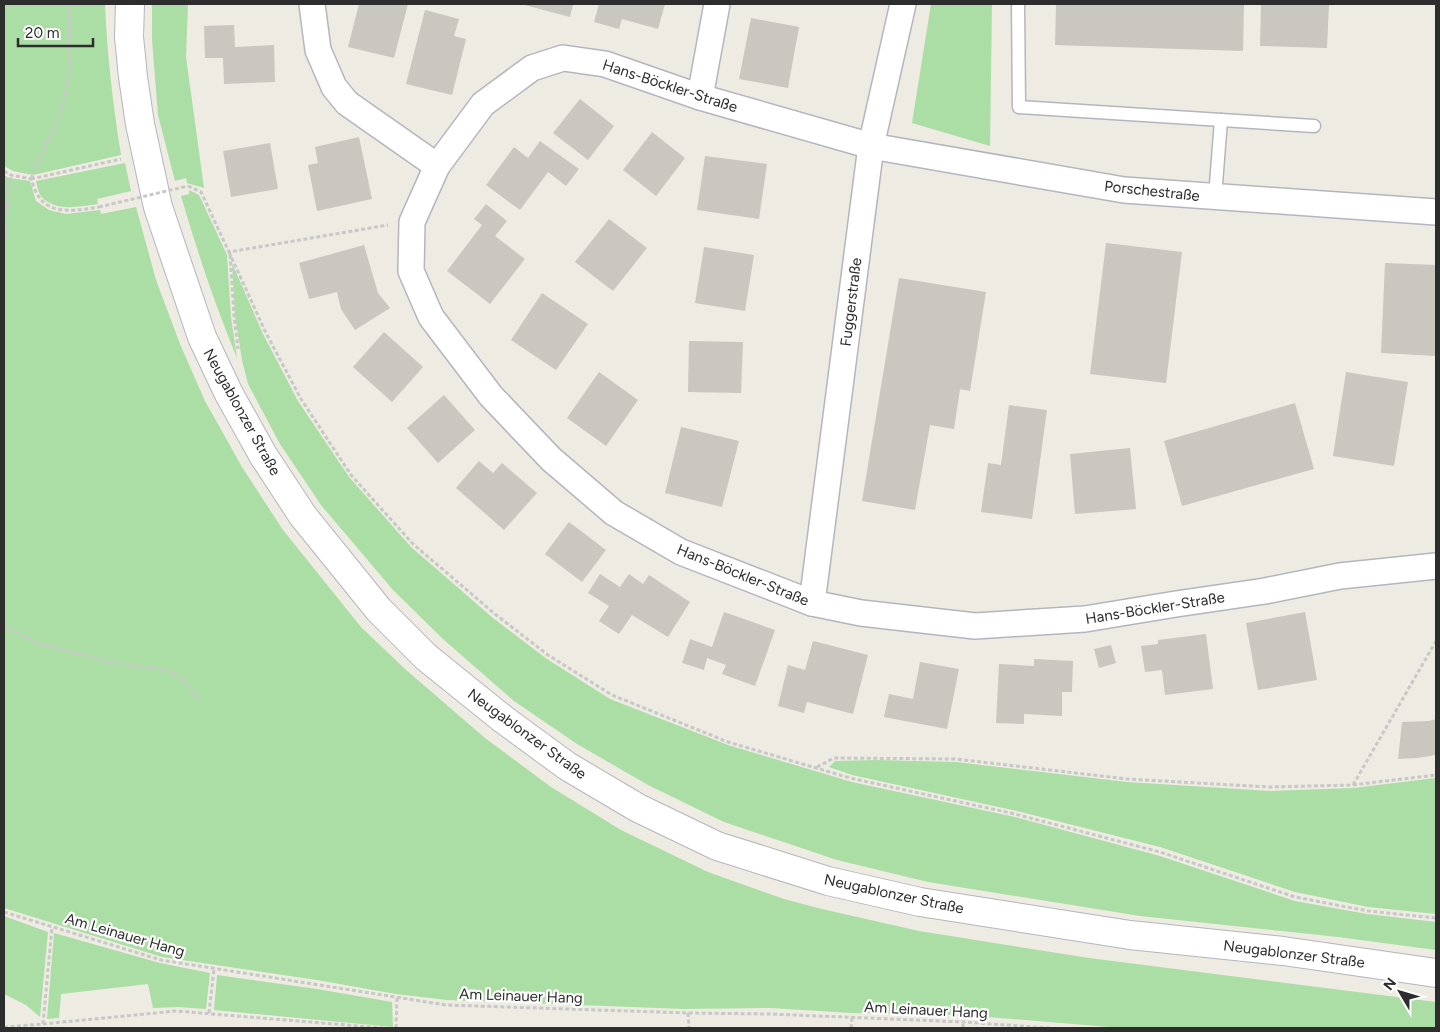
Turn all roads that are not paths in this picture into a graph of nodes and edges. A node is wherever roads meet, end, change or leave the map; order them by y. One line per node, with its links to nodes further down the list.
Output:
1 (130, 4): 15 (street, Neugablonzer Straße)
2 (312, 4): 10 (street)
3 (717, 4): 6 (street)
4 (903, 4): 9 (street, Fuggerstraße)
5 (1018, 4): 7 (lane)
6 (700, 97): 9 (street, Hans-Böckler-Straße); 10 (street, Hans-Böckler-Straße)
7 (1221, 120): 8 (lane); 11 (lane)
8 (1314, 126)
9 (871, 146): 11 (street, Porschestraße); 14 (street, Fuggerstraße)
10 (437, 166): 14 (street, Hans-Böckler-Straße)
11 (1215, 197): 12 (street, Porschestraße)
12 (1436, 212)
13 (1436, 566): 14 (street, Hans-Böckler-Straße)
14 (812, 603)
15 (1436, 973)

